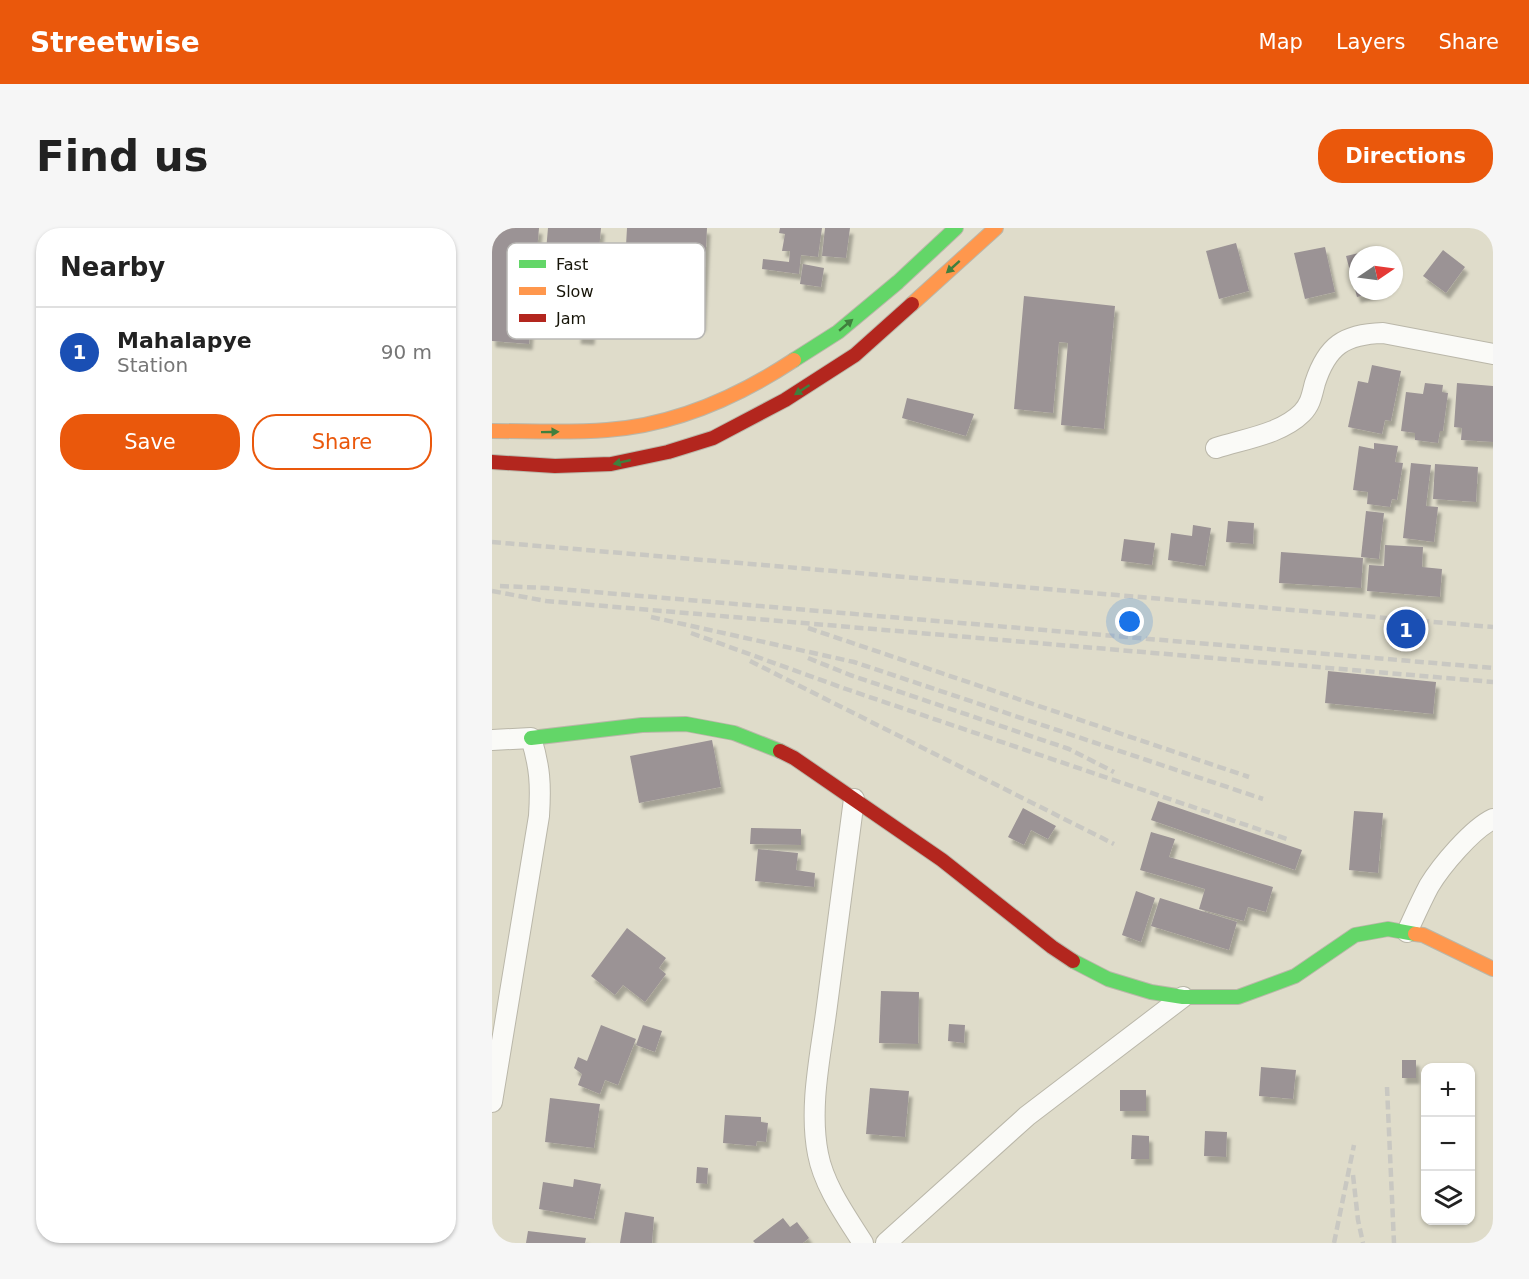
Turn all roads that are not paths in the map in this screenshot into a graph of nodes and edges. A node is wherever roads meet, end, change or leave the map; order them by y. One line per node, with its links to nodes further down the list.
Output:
1 (956, 228): 4 (main road, one-way to 1)
2 (996, 228): 6 (main road, one-way to 6)
3 (1493, 354): 5 (street)
4 (492, 431)
5 (1216, 448)
6 (492, 462)
7 (531, 738): 8 (street); 9 (main road); 14 (street)
8 (492, 740)
9 (854, 799): 13 (main road); 15 (street)
10 (1493, 819): 11 (street)
11 (1407, 932): 12 (main road); 13 (main road)
12 (1493, 969)
13 (1183, 997): 16 (street)
14 (492, 1102)
15 (863, 1243)
16 (886, 1243)

